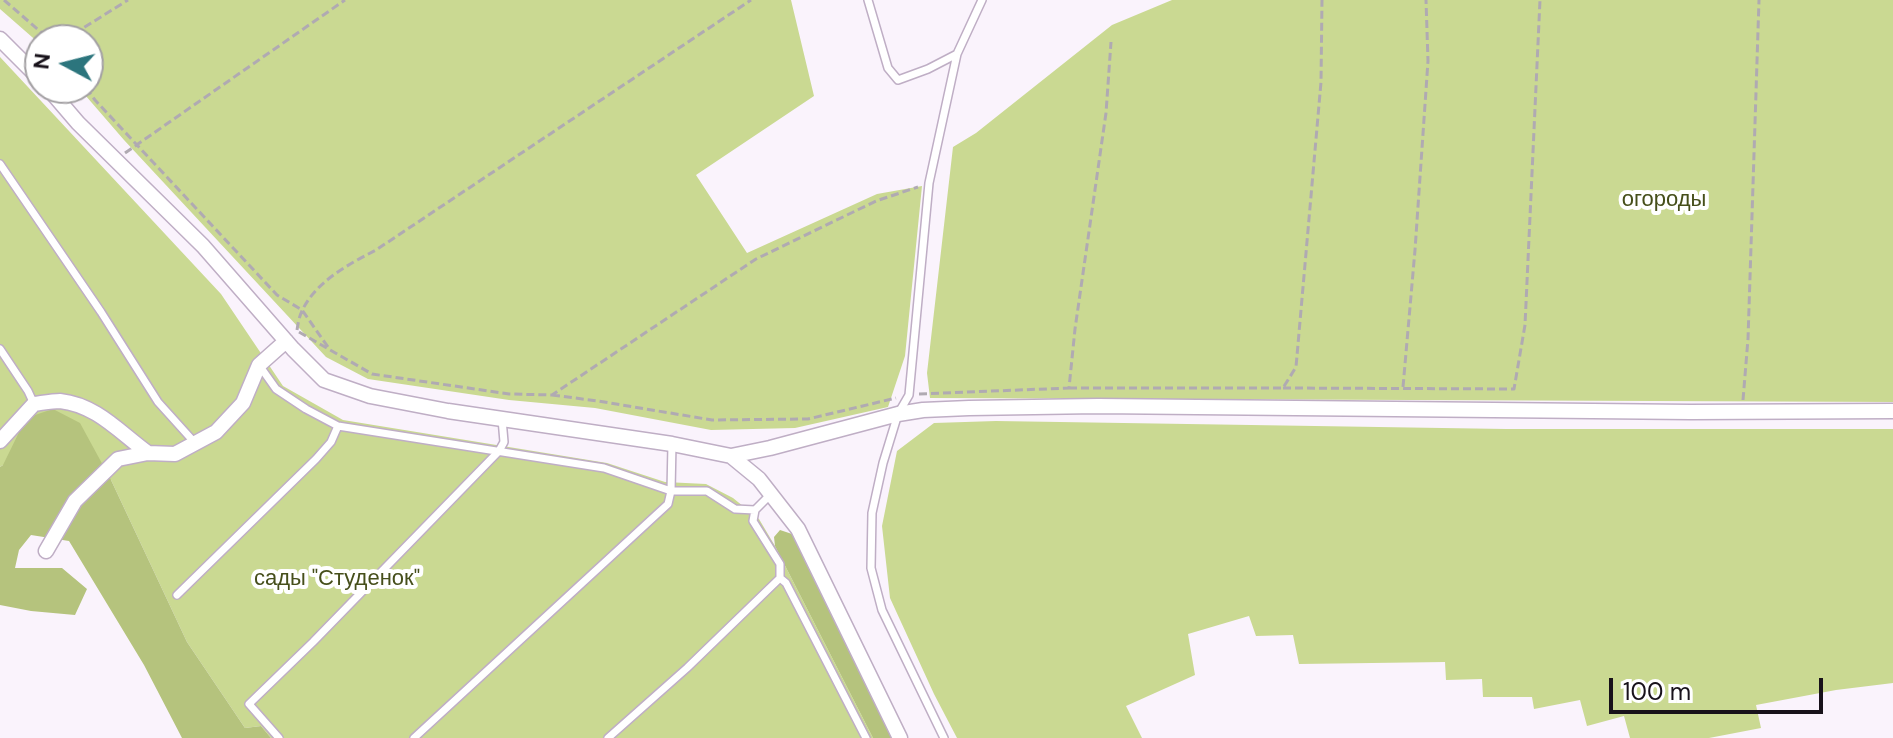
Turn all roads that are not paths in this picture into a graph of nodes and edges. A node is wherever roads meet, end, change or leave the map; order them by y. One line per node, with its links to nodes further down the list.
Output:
1 (868, 0): 4 (lane)
2 (982, 0): 4 (lane)
3 (0, 39): 5 (street)
4 (957, 54): 13 (lane)
5 (24, 61)
6 (62, 104): 8 (street)
7 (0, 164): 17 (lane)
8 (286, 341): 10 (street); 14 (street)
9 (0, 349): 11 (lane)
10 (259, 365): 15 (lane); 17 (street)
11 (34, 404): 16 (street); 20 (street)
12 (1893, 411): 13 (street)
13 (898, 414): 21 (street); 33 (lane)
14 (502, 419): 18 (street); 19 (lane)
15 (338, 426): 19 (lane); 27 (lane)
16 (0, 441)
17 (195, 443): 20 (street)
18 (672, 444): 21 (street); 22 (lane)
19 (499, 451): 22 (lane); 28 (lane)
20 (148, 453): 25 (street)
21 (731, 456): 23 (street)
22 (671, 491): 24 (lane); 29 (lane)
23 (771, 494): 24 (lane); 32 (street)
24 (755, 510): 26 (lane)
25 (46, 551)
26 (780, 578): 30 (lane); 31 (lane)
27 (177, 595)
28 (279, 738)
29 (414, 738)
30 (608, 738)
31 (866, 738)
32 (900, 738)
33 (944, 738)

